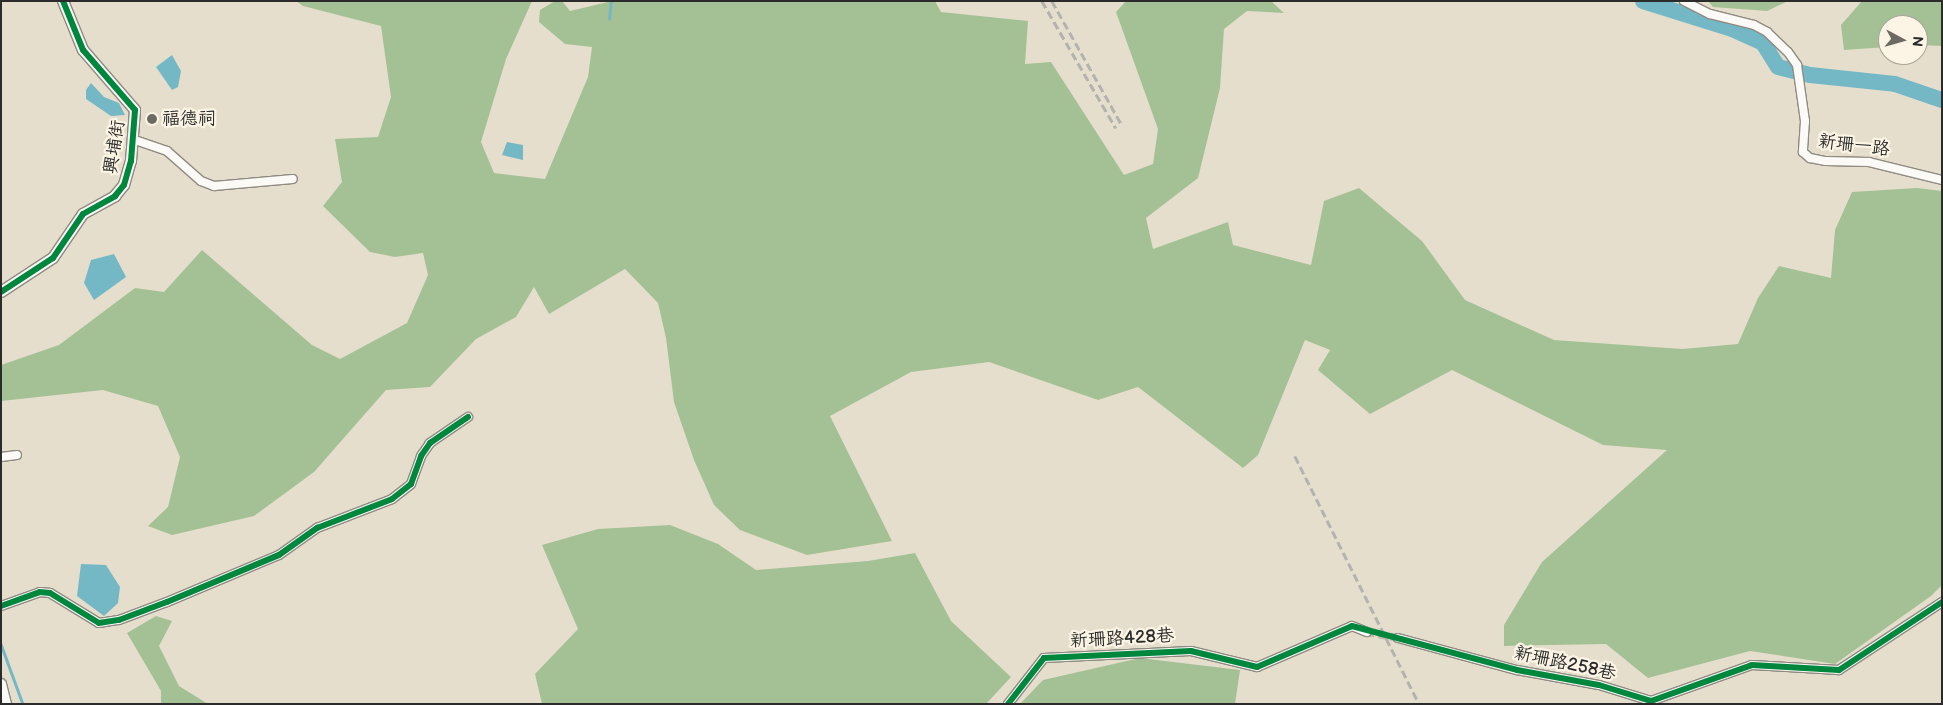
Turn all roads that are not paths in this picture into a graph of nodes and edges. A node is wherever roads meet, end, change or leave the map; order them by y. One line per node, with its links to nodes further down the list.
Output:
1 (63, 1): 3 (street, 興埔街)
2 (1684, 1): 5 (street, 新珊一路)
3 (135, 140): 4 (street); 6 (street, 興埔街)
4 (293, 179)
5 (1942, 180)
6 (1, 292)
7 (468, 417): 11 (street)
8 (18, 455): 9 (street)
9 (1, 457)
10 (1942, 602): 13 (street, 新珊路258巷)
11 (1, 606)
12 (1367, 632): 16 (street, 新珊路428巷)
13 (1398, 638)
14 (1, 684): 15 (street)
15 (6, 704)
16 (1008, 704)

